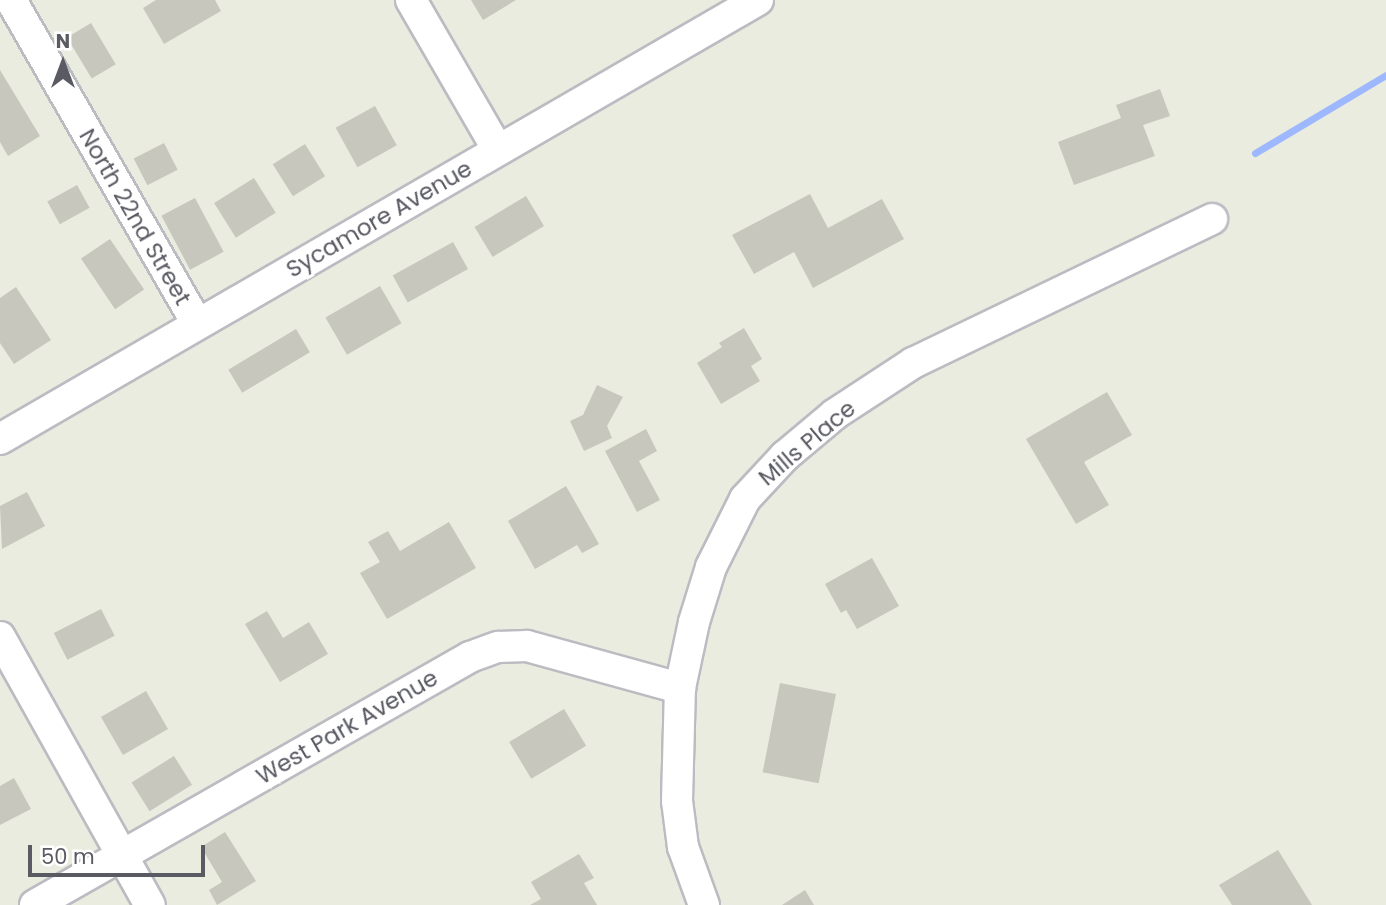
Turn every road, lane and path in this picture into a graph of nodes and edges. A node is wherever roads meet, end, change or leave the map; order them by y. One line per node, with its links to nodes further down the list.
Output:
1 (411, 0): 4 (street)
2 (758, 0): 4 (street, Sycamore Avenue)
3 (15, 7): 6 (street, North 22nd Street)
4 (498, 150): 6 (street, Sycamore Avenue)
5 (1212, 219): 9 (street, Mills Place)
6 (197, 324): 7 (street, Sycamore Avenue)
7 (0, 439)
8 (0, 637): 10 (street)
9 (680, 688): 10 (street, West Park Avenue); 13 (street, Mills Place)
10 (122, 855): 11 (street, West Park Avenue); 12 (street)
11 (35, 905)
12 (150, 905)
13 (704, 905)

